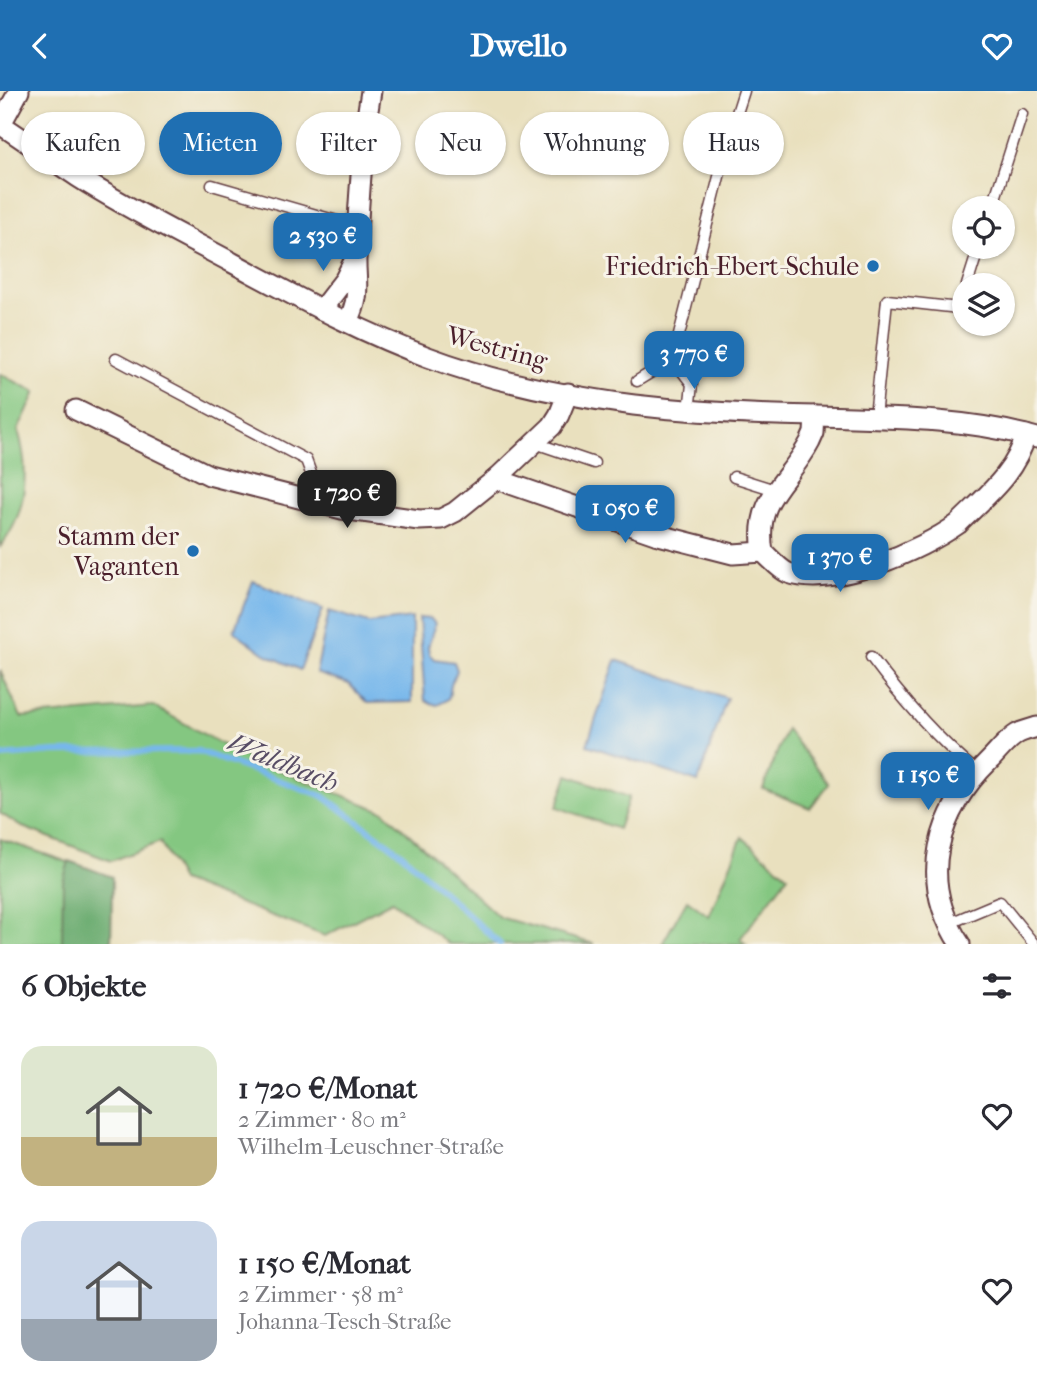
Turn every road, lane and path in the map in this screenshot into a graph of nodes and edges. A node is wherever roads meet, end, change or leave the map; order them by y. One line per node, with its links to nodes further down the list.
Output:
1 (19, 91): 5 (street)
2 (371, 91): 8 (street)
3 (744, 91): 14 (lane)
4 (1022, 114): 7 (lane)
5 (0, 124): 11 (street, Westring)
6 (212, 185): 8 (lane)
7 (996, 196)
8 (359, 227): 9 (street)
9 (356, 256): 11 (street); 12 (street)
10 (952, 308): 20 (lane)
11 (321, 310): 12 (street, Westring)
12 (348, 323): 16 (street, Westring)
13 (117, 359): 27 (lane)
14 (673, 359): 15 (lane); 18 (lane)
15 (637, 381)
16 (568, 393): 18 (street, Westring); 22 (street)
17 (76, 410): 27 (street)
18 (689, 411): 19 (street, Westring)
19 (816, 416): 20 (street, Westring); 26 (street)
20 (875, 417): 21 (street, Westring)
21 (1031, 436): 28 (street)
22 (535, 443): 23 (lane); 25 (street)
23 (594, 463)
24 (734, 477): 26 (lane)
25 (496, 479): 27 (street); 28 (street)
26 (775, 490): 28 (street)
27 (322, 504)
28 (763, 552)
29 (871, 657): 31 (lane)
30 (1037, 727): 31 (street)
31 (977, 772): 32 (street)
32 (950, 923): 33 (street); 34 (lane)
33 (960, 944)
34 (1034, 944)

